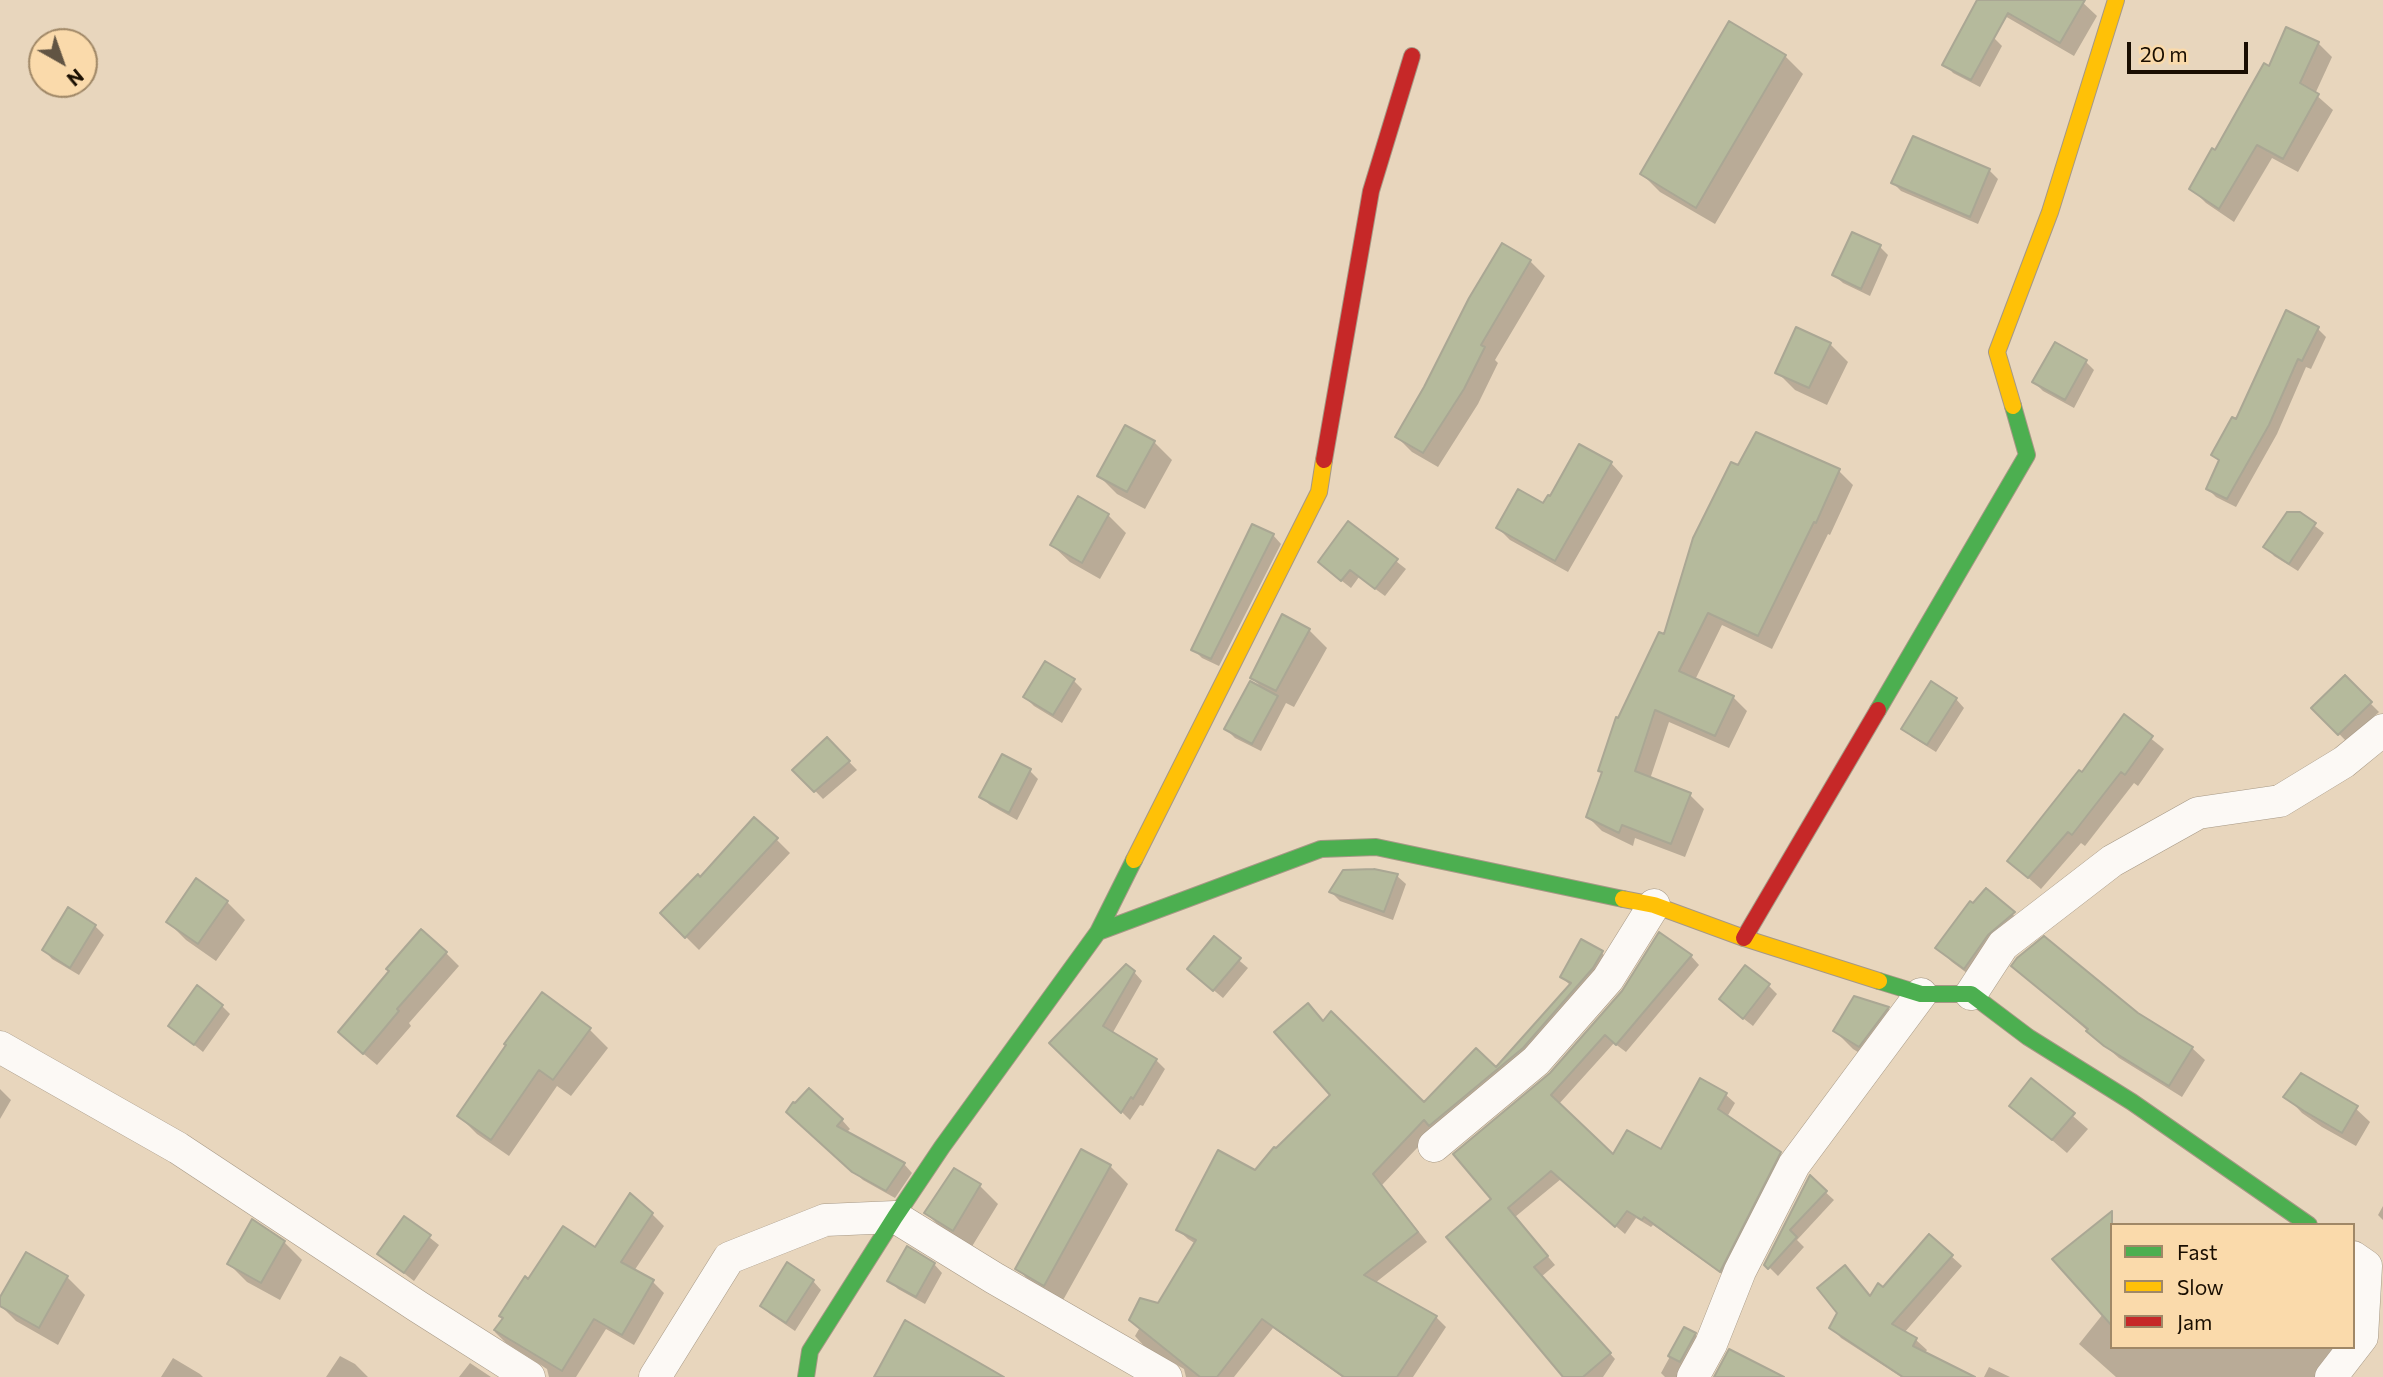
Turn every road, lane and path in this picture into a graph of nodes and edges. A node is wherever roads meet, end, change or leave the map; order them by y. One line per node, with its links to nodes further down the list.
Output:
1 (2116, 0): 6 (street)
2 (1412, 56): 5 (street)
3 (2383, 730): 7 (street)
4 (1654, 905): 5 (street); 6 (street); 10 (street)
5 (1098, 932): 11 (street)
6 (1744, 938): 8 (street)
7 (1971, 994): 8 (street); 12 (street)
8 (1921, 995): 20 (street)
9 (0, 1047): 16 (street)
10 (1434, 1146)
11 (895, 1217): 17 (street); 18 (street); 19 (street)
12 (2306, 1223)
13 (2355, 1258): 14 (street)
14 (2355, 1345)
15 (2352, 1349): 21 (street)
16 (529, 1377)
17 (655, 1377)
18 (806, 1377)
19 (1166, 1377)
20 (1693, 1377)
21 (2331, 1377)

